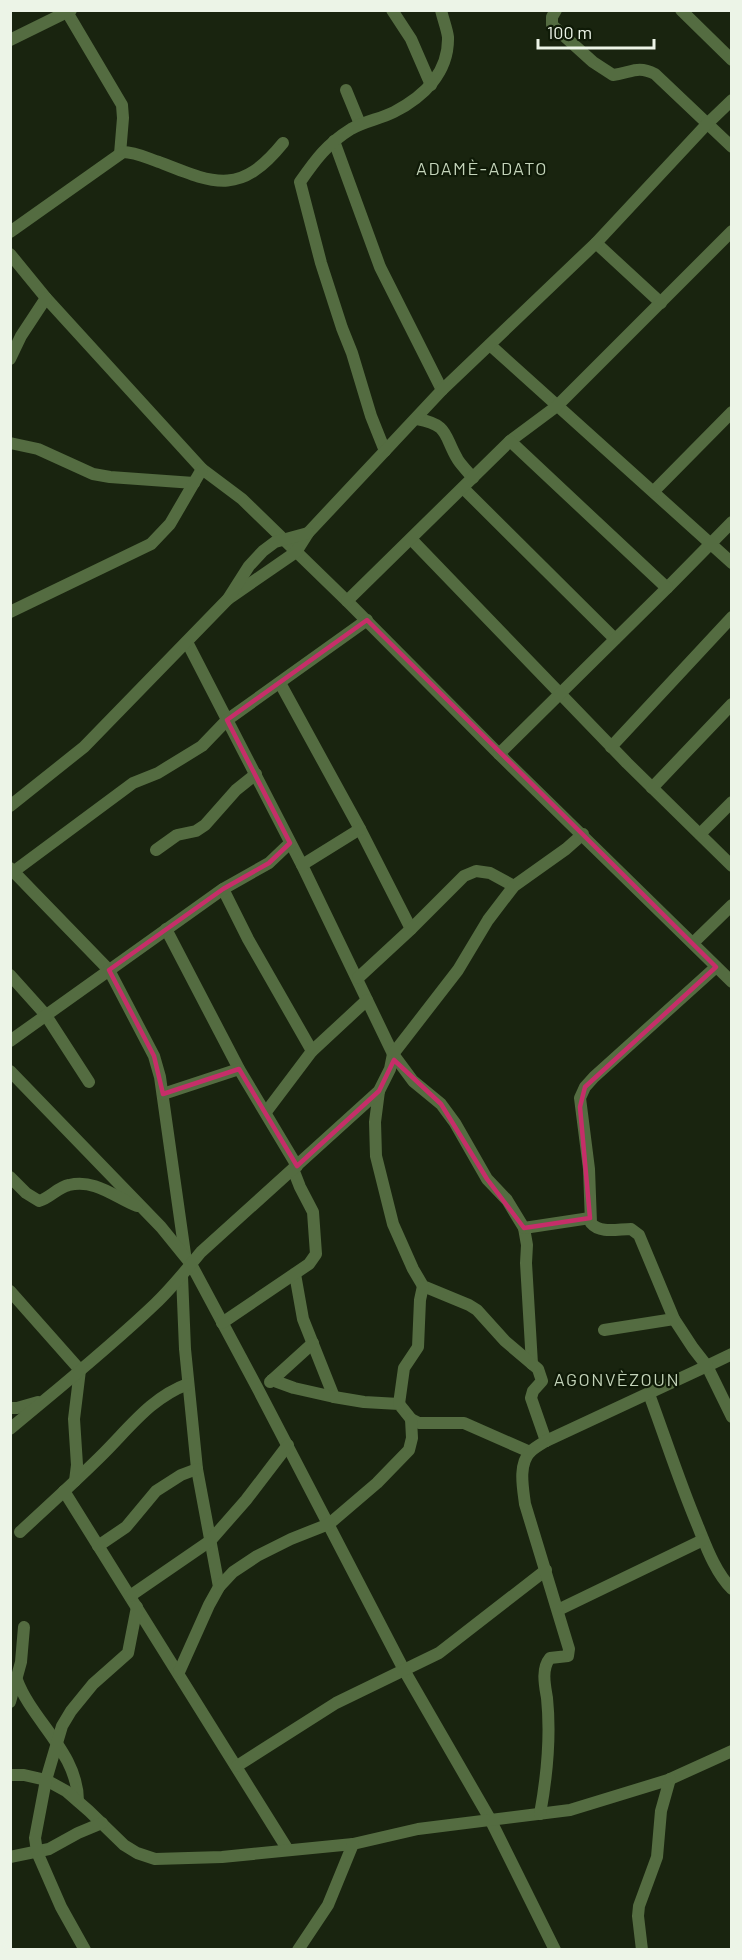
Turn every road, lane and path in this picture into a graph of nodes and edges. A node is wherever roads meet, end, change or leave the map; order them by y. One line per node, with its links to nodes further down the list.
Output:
1 (392, 10): 8 (street)
2 (441, 10): 8 (street)
3 (556, 10): 12 (street)
4 (681, 10): 7 (street)
5 (69, 11): 6 (street); 16 (street)
6 (10, 40)
7 (732, 60)
8 (431, 85): 11 (street)
9 (346, 90): 11 (street)
10 (732, 100): 12 (street)
11 (360, 124): 13 (street)
12 (707, 124): 15 (street); 19 (street)
13 (334, 141): 25 (street); 31 (street)
14 (283, 143): 16 (street)
15 (732, 147)
16 (120, 154): 18 (street)
17 (732, 231): 22 (street)
18 (10, 232)
19 (596, 243): 22 (street); 23 (street)
20 (10, 255): 21 (street)
21 (46, 298): 24 (street); 32 (street)
22 (662, 303): 26 (street)
23 (490, 345): 25 (street); 26 (street)
24 (10, 358)
25 (442, 390): 28 (street)
26 (557, 406): 29 (street); 36 (street)
27 (732, 412): 36 (street)
28 (417, 419): 31 (street); 33 (street)
29 (510, 441): 33 (street); 44 (street)
30 (10, 442): 34 (street)
31 (385, 451): 38 (street)
32 (202, 469): 34 (street); 40 (street)
33 (473, 478): 35 (street)
34 (194, 483): 47 (street)
35 (463, 488): 39 (street); 50 (street)
36 (654, 491): 41 (street)
37 (732, 522): 41 (street)
38 (308, 533): 40 (street); 42 (street)
39 (411, 539): 46 (street); 53 (street)
40 (284, 540): 42 (street); 45 (street)
41 (710, 544): 43 (street); 44 (street)
42 (296, 552): 45 (street); 46 (street)
43 (732, 563)
44 (667, 588): 50 (street)
45 (228, 599): 51 (street)
46 (347, 601): 49 (street)
47 (10, 612)
48 (732, 618): 56 (street)
49 (367, 620): 52 (street); 57 (street)
50 (615, 639): 53 (street)
51 (187, 642): 55 (street); 61 (street)
52 (280, 683): 55 (street); 62 (street)
53 (560, 694): 56 (street); 57 (street)
54 (732, 704): 59 (street)
55 (227, 720): 58 (street); 69 (street)
56 (611, 747): 59 (street)
57 (499, 754): 63 (street)
58 (256, 774): 65 (street); 66 (street)
59 (652, 788): 64 (street)
60 (732, 802): 64 (street)
61 (10, 806)
62 (360, 830): 67 (street); 74 (street)
63 (583, 834): 70 (street); 75 (street)
64 (700, 834): 68 (street)
65 (290, 843): 67 (street); 71 (street)
66 (156, 850)
67 (302, 865): 79 (street)
68 (732, 866)
69 (12, 870): 77 (street)
70 (514, 886): 74 (street); 85 (street)
71 (223, 890): 73 (street); 84 (street)
72 (732, 905): 75 (street)
73 (166, 929): 77 (street); 86 (street)
74 (411, 929): 79 (street)
75 (693, 943): 76 (street)
76 (716, 967): 80 (street); 95 (street)
77 (109, 970): 82 (street); 90 (street)
78 (10, 975): 82 (street)
79 (358, 978): 81 (street)
80 (732, 982)
81 (367, 1000): 84 (street); 85 (street)
82 (45, 1014): 83 (street); 88 (street)
83 (10, 1041)
84 (312, 1051): 91 (street)
85 (393, 1054): 89 (street); 96 (street)
86 (239, 1069): 90 (street); 91 (street)
87 (10, 1071): 94 (street)
88 (89, 1082)
89 (379, 1091): 92 (street); 100 (street)
90 (163, 1094): 97 (street)
91 (266, 1112): 92 (street)
92 (295, 1168): 97 (street); 98 (street)
93 (10, 1177): 94 (street)
94 (144, 1209): 97 (street)
95 (590, 1218): 96 (street); 102 (street)
96 (525, 1228): 107 (street)
97 (188, 1261): 99 (street); 103 (street)
98 (295, 1274): 103 (street); 105 (street)
99 (182, 1276): 109 (street); 111 (street)
100 (423, 1286): 107 (street); 116 (street)
101 (10, 1291): 109 (street)
102 (674, 1319): 104 (street); 108 (street)
103 (222, 1323): 112 (street)
104 (604, 1330)
105 (313, 1343): 110 (street); 114 (street)
106 (732, 1354): 108 (street)
107 (532, 1364): 121 (street)
108 (707, 1366): 113 (street); 118 (street)
109 (80, 1370): 115 (street); 125 (street)
110 (272, 1380): 112 (street); 114 (street)
111 (188, 1384): 124 (street); 125 (street)
112 (259, 1391): 122 (street)
113 (649, 1394): 121 (street); 129 (street)
114 (334, 1397): 116 (street)
115 (45, 1401): 117 (street); 120 (street)
116 (399, 1404): 119 (street)
117 (10, 1408)
118 (732, 1417)
119 (411, 1419): 123 (street); 127 (street)
120 (11, 1428)
121 (546, 1441): 123 (street)
122 (288, 1446): 127 (street); 130 (street)
123 (530, 1452): 132 (street)
124 (197, 1469): 130 (street); 131 (street)
125 (75, 1481): 126 (street)
126 (64, 1491): 128 (street); 131 (street)
127 (329, 1524): 133 (street); 139 (street)
128 (20, 1532)
129 (704, 1540): 134 (street); 137 (street)
130 (210, 1541): 133 (street); 135 (street)
131 (98, 1546): 135 (street)
132 (546, 1570): 137 (street); 139 (street)
133 (219, 1587): 140 (street)
134 (732, 1589)
135 (130, 1596): 136 (street)
136 (137, 1607): 140 (street); 143 (street)
137 (558, 1610): 152 (street)
138 (24, 1627): 141 (street)
139 (404, 1670): 145 (street); 153 (street)
140 (179, 1672): 145 (street)
141 (17, 1680): 142 (street); 143 (street)
142 (10, 1702)
143 (57, 1743): 150 (street); 151 (street)
144 (732, 1751): 149 (street)
145 (237, 1766): 156 (street)
146 (10, 1768): 148 (street)
147 (10, 1775): 148 (street)
148 (24, 1775): 150 (street)
149 (670, 1779): 152 (street); 162 (street)
150 (46, 1780): 151 (street); 157 (street)
151 (78, 1801): 154 (street)
152 (540, 1814): 153 (street)
153 (490, 1820): 155 (street); 161 (street)
154 (102, 1823): 156 (street); 157 (street)
155 (353, 1844): 156 (street); 160 (street)
156 (288, 1850)
157 (37, 1852): 158 (street); 159 (street)
158 (10, 1857)
159 (85, 1950)
160 (298, 1950)
161 (555, 1950)
162 (642, 1950)

